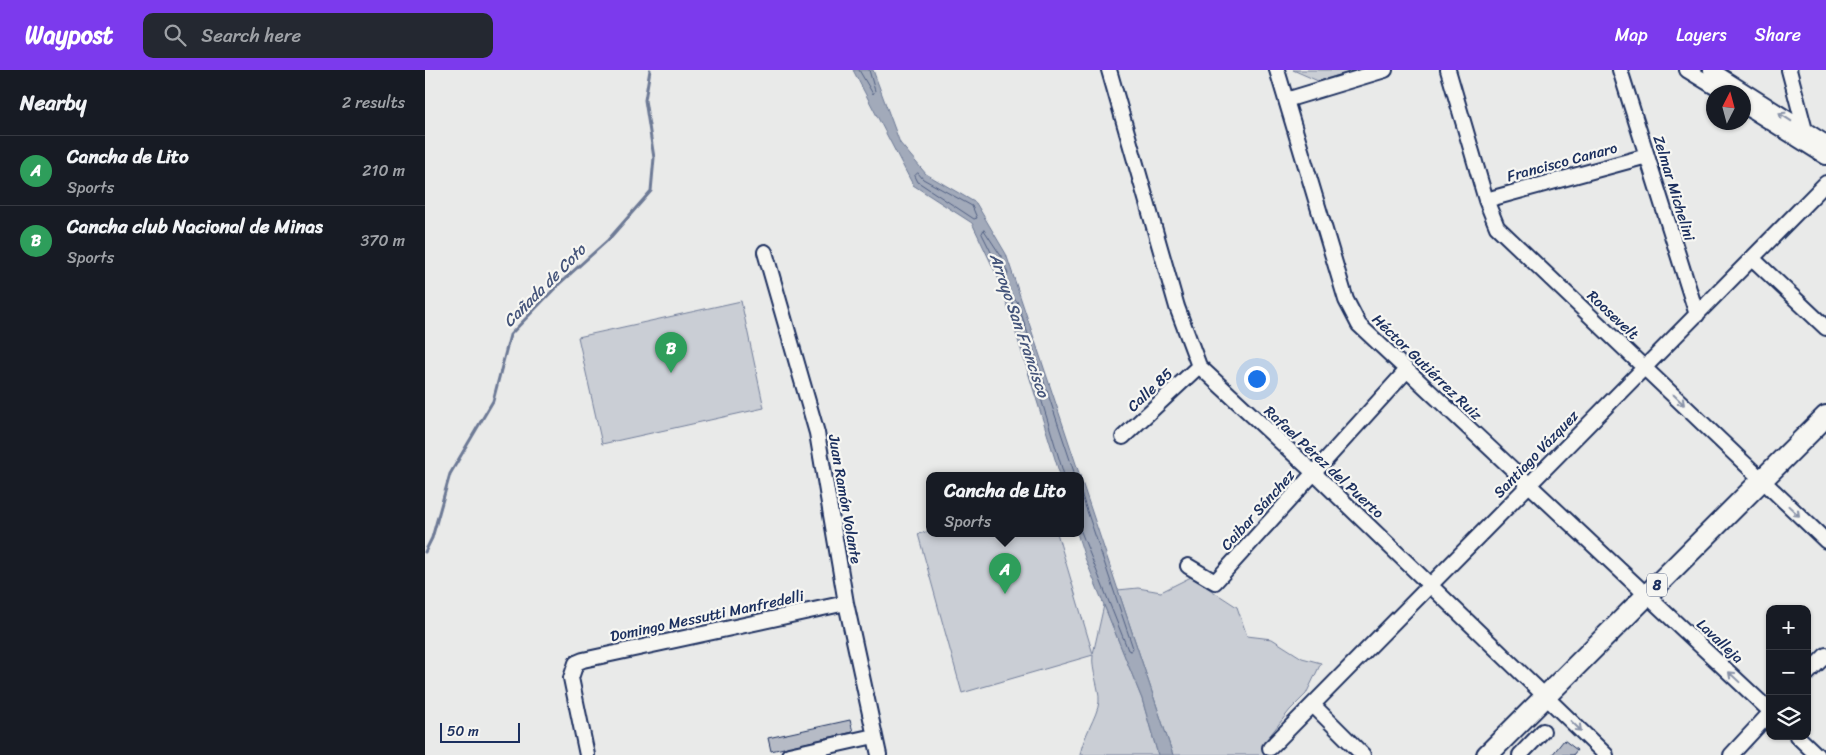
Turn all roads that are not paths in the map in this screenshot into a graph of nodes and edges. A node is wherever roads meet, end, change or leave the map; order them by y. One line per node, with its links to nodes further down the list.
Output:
1 (1109, 70): 22 (street, Rafael Pérez del Puerto)
2 (1277, 70): 10 (street, Héctor Gutiérrez Ruiz)
3 (1385, 70): 10 (street)
4 (1447, 70): 17 (street, Roosevelt)
5 (1620, 70): 14 (street, Zelmar Michelini)
6 (1687, 70): 8 (street)
7 (1789, 70): 12 (street)
8 (1705, 73): 9 (street); 12 (street, one-way to 8)
9 (1716, 85)
10 (1286, 100): 24 (street, Héctor Gutiérrez Ruiz)
11 (1751, 109): 12 (street)
12 (1804, 137): 13 (street); 15 (street)
13 (1826, 144)
14 (1647, 156): 17 (street, Francisco Canaro); 20 (street, Zelmar Michelini)
15 (1826, 157)
16 (1826, 183): 19 (street, Santiago Vázquez)
17 (1486, 200): 23 (street, Roosevelt)
18 (765, 252): 34 (street, Juan Ramón Volante)
19 (1752, 258): 20 (street, Santiago Vázquez); 21 (street)
20 (1697, 315): 23 (street, Santiago Vázquez)
21 (1826, 328)
22 (1199, 366): 26 (street, Calle 85); 27 (street, Rafael Pérez del Puerto)
23 (1644, 366): 28 (street, Roosevelt, one-way to 28); 29 (street, Santiago Vázquez)
24 (1407, 370): 27 (street, Caibar Sánchez); 29 (street, Héctor Gutiérrez Ruiz)
25 (1826, 416): 28 (highway, 8)
26 (1123, 437)
27 (1314, 473): 31 (street, Caibar Sánchez); 32 (street, Rafael Pérez del Puerto)
28 (1761, 480): 30 (street, Roosevelt, one-way to 30); 33 (highway, 8)
29 (1528, 486): 32 (street, Santiago Vázquez); 33 (street, Héctor Gutiérrez Ruiz)
30 (1826, 541)
31 (1188, 566)
32 (1430, 586): 37 (street, Rafael Pérez del Puerto); 38 (street, Santiago Vázquez)
33 (1647, 595): 37 (highway, 8); 39 (street, Lavalleja, one-way to 33)
34 (846, 603): 42 (street, Juan Ramón Volante); 46 (street, Domingo Messutti Manfredelli)
35 (1826, 655): 36 (street)
36 (1811, 670)
37 (1545, 697): 45 (highway, 8); 51 (street, Rafael Pérez del Puerto, one-way to 51)
38 (1313, 705): 44 (street, Santiago Vázquez); 49 (street)
39 (1766, 708)
40 (1766, 716): 52 (street)
41 (1543, 731): 50 (street)
42 (874, 736): 47 (street); 48 (street, Juan Ramón Volante)
43 (1801, 740): 53 (street)
44 (1270, 748)
45 (1500, 751)
46 (587, 755)
47 (789, 755)
48 (879, 755)
49 (1363, 755)
50 (1520, 755)
51 (1606, 755)
52 (1731, 755)
53 (1817, 755)

